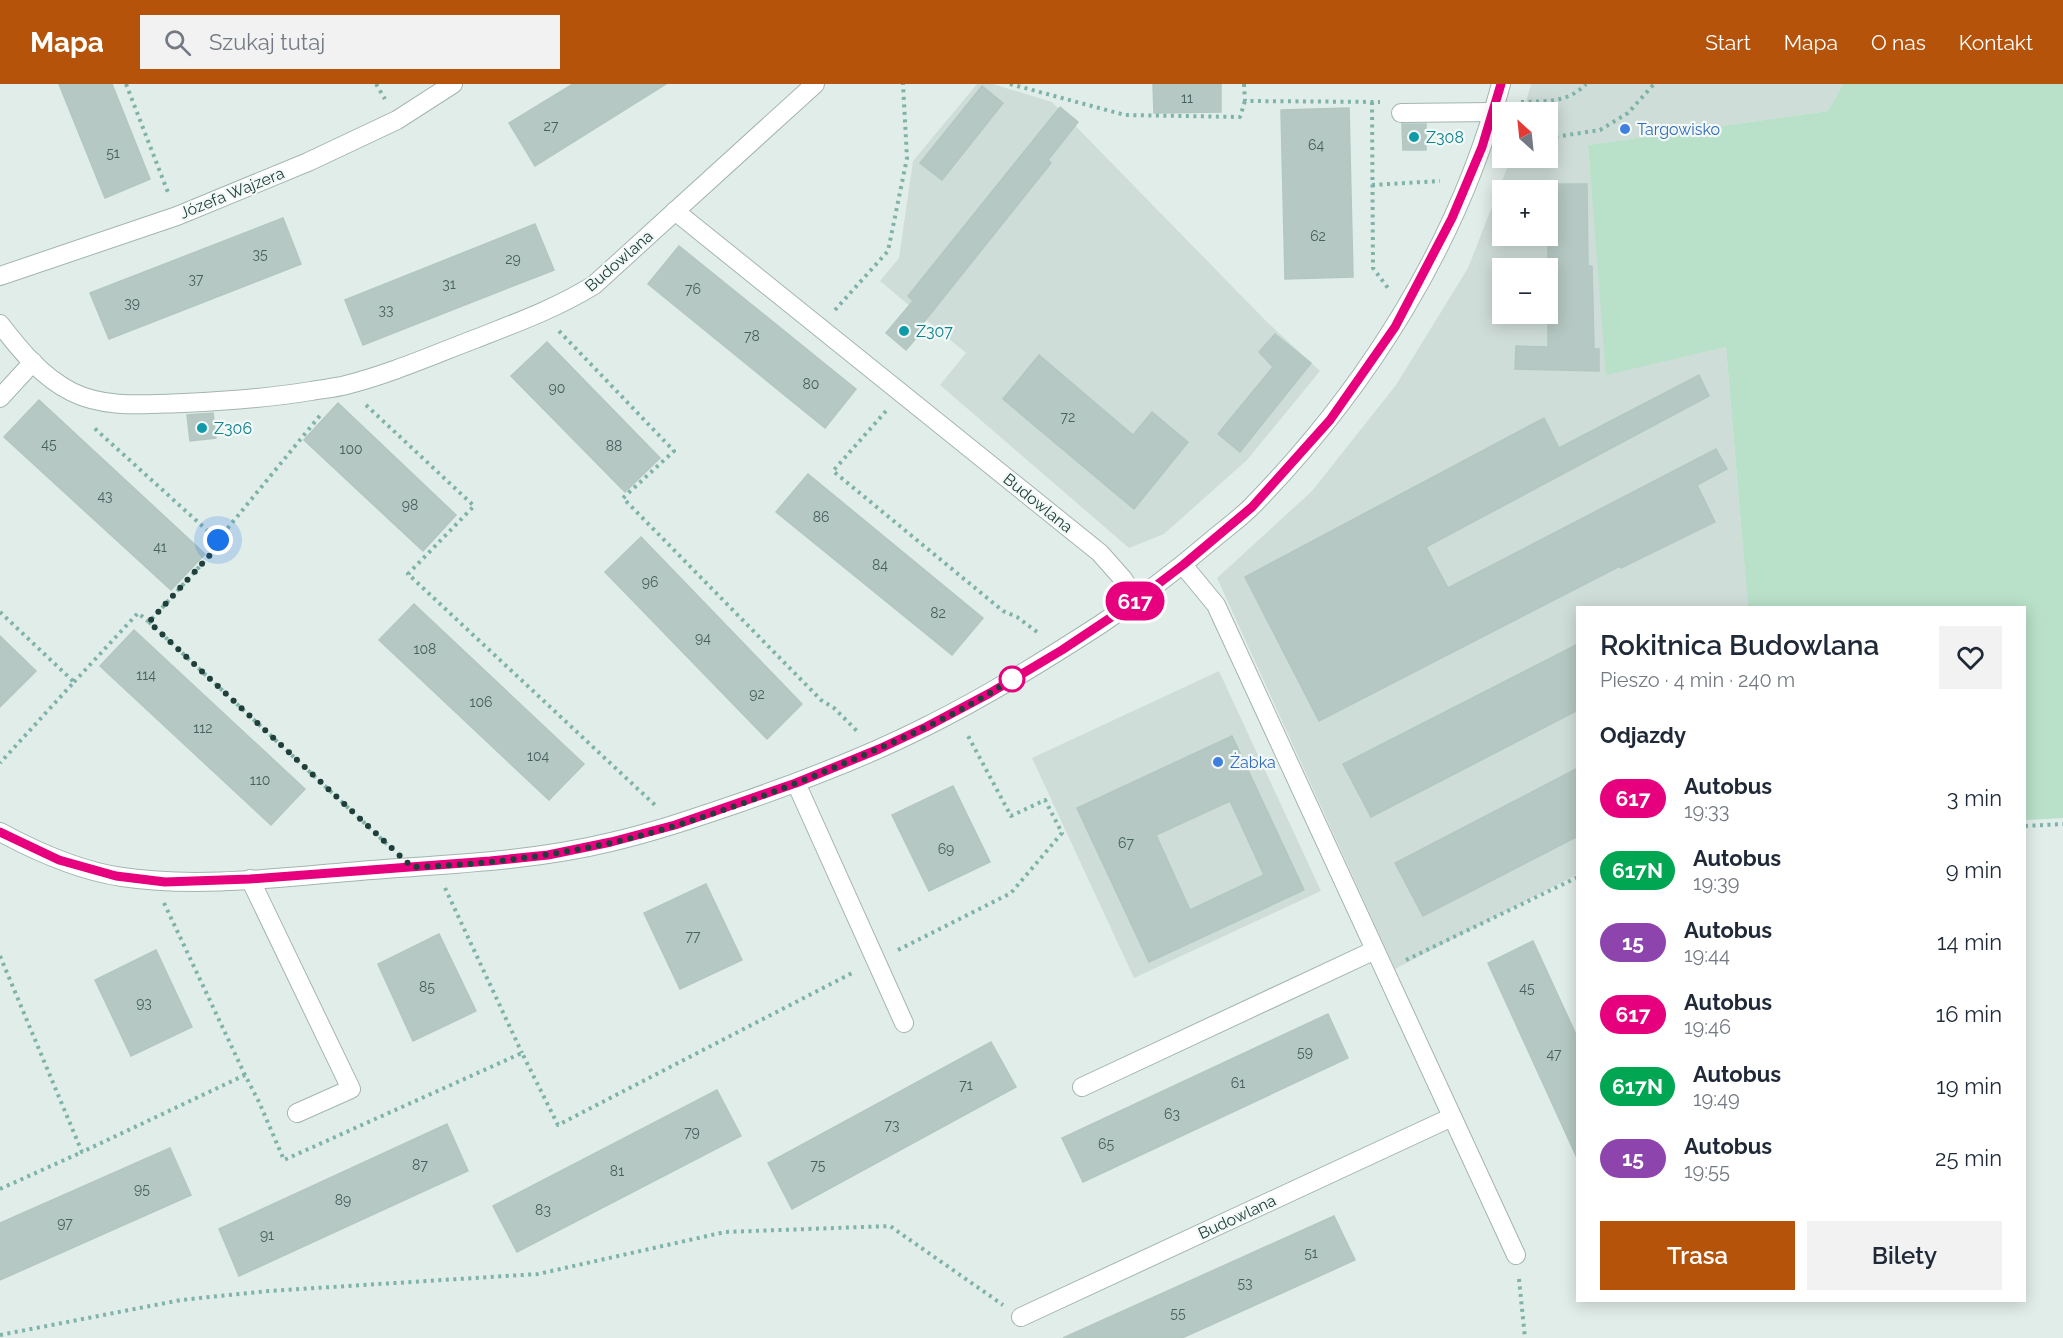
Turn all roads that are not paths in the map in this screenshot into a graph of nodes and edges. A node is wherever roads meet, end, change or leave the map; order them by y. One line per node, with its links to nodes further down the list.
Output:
1 (453, 84): 9 (street, Józefa Wajzera)
2 (815, 84): 8 (street)
3 (1501, 84): 4 (street)
4 (1496, 102)
5 (1492, 112): 6 (street)
6 (1401, 113)
7 (1492, 115): 13 (street)
8 (675, 211): 11 (street, Budowlana); 14 (street, Budowlana)
9 (0, 276)
10 (0, 324): 11 (street, Budowlana)
11 (33, 362): 12 (street)
12 (0, 398)
13 (1183, 565): 14 (street); 18 (street)
14 (1137, 600): 15 (street)
15 (796, 783): 17 (street); 19 (street)
16 (0, 832): 17 (street)
17 (250, 879): 21 (street)
18 (1375, 950): 20 (street); 22 (street)
19 (904, 1023)
20 (1082, 1087)
21 (297, 1113)
22 (1452, 1117): 23 (street); 24 (street, Budowlana)
23 (1516, 1255)
24 (1021, 1317)

